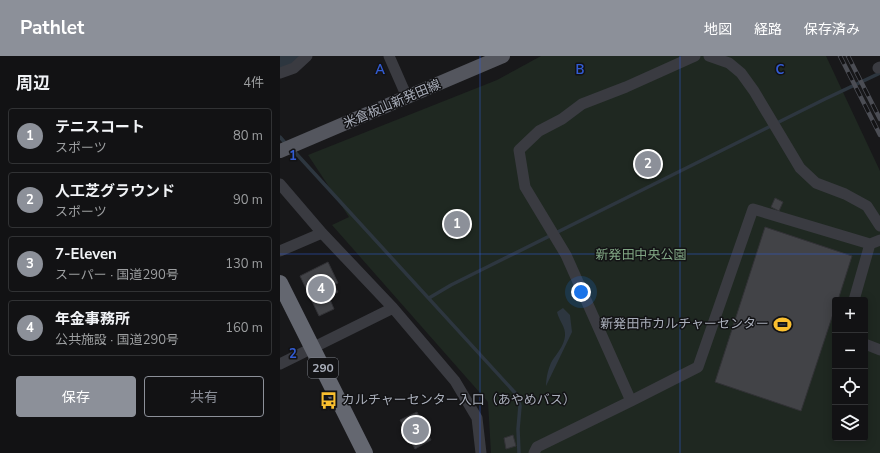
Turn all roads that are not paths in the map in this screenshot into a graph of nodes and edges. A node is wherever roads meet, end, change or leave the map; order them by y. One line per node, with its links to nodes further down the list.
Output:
1 (307, 56): 6 (street)
2 (389, 56): 7 (street)
3 (503, 56): 7 (main road, 米倉板山新発田線)
4 (694, 56): 21 (street)
5 (709, 56): 10 (street)
6 (280, 73)
7 (407, 97): 8 (main road, 米倉板山新発田線)
8 (280, 151)
9 (280, 184): 11 (street)
10 (880, 226)
11 (322, 233): 13 (street); 16 (street)
12 (875, 242): 15 (street); 21 (street)
13 (280, 251)
14 (280, 283): 18 (highway, 290)
15 (855, 297)
16 (393, 308): 18 (street); 23 (street)
17 (868, 345): 19 (street)
18 (313, 348): 20 (street); 22 (highway, 290)
19 (880, 350)
20 (280, 364)
21 (631, 401): 24 (street)
22 (365, 453)
23 (481, 453)
24 (534, 453)

